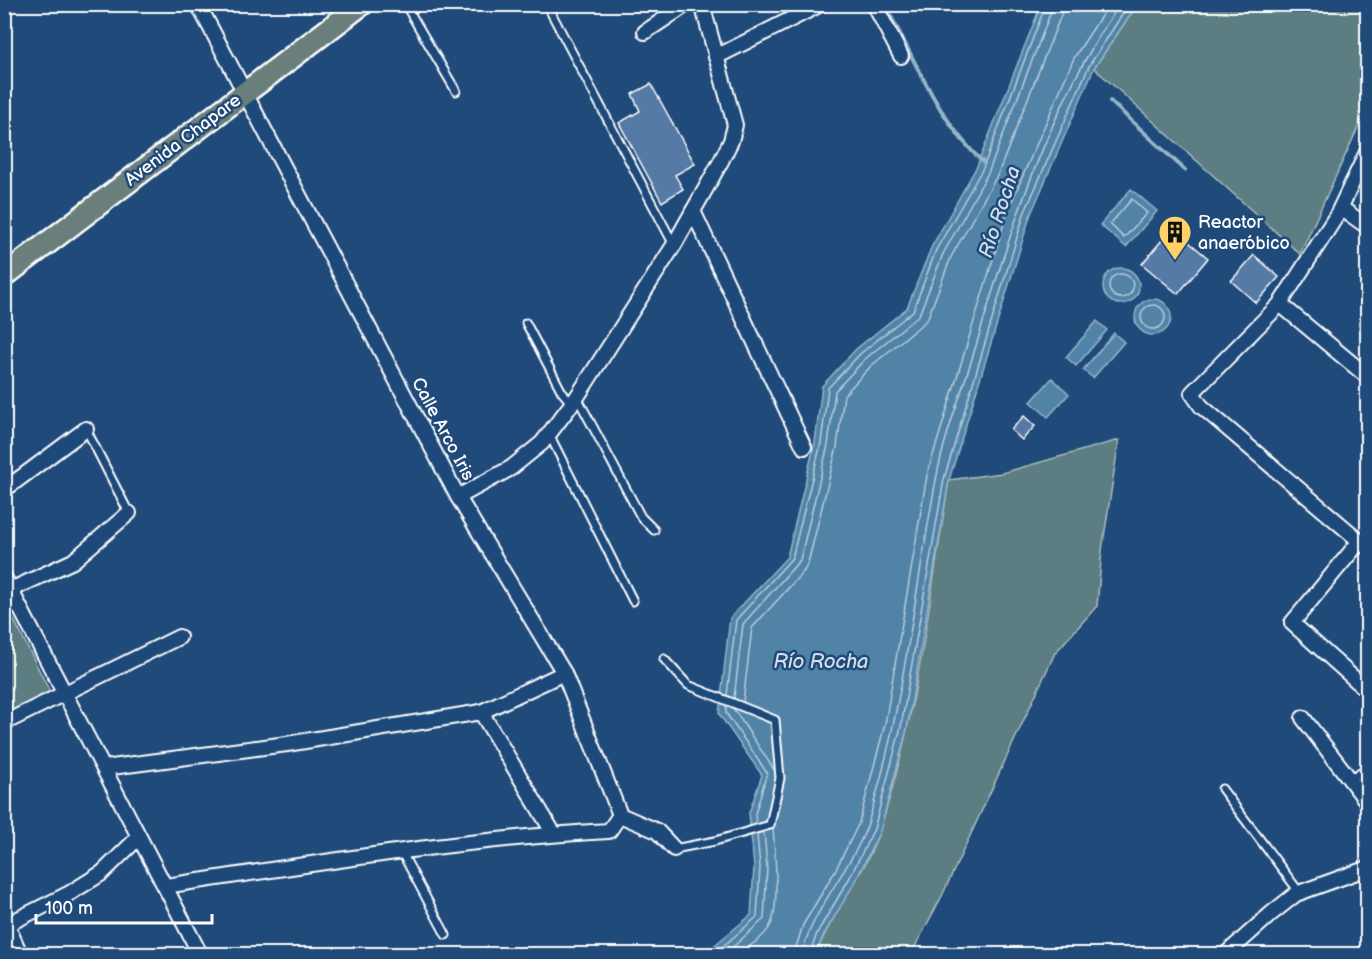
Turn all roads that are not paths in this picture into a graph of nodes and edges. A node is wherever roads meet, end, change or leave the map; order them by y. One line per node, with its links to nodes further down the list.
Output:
1 (198, 4): 13 (street, Calle Arco Iris)
2 (362, 4): 13 (main road, Avenida Chapare)
3 (405, 4): 12 (lane)
4 (687, 4): 9 (street)
5 (702, 4): 11 (street)
6 (821, 4): 11 (street)
7 (874, 4): 10 (street)
8 (547, 5): 18 (lane)
9 (645, 32)
10 (901, 56)
11 (716, 57): 16 (street)
12 (456, 91)
13 (246, 92): 19 (main road, Avenida Chapare); 28 (street, Calle Arco Iris)
14 (1368, 150): 15 (street)
15 (1341, 208): 17 (street); 20 (street)
16 (693, 211): 18 (street); 26 (street)
17 (1368, 227)
18 (674, 245): 23 (street)
19 (5, 274)
20 (1280, 304): 22 (street); 31 (street)
21 (526, 323): 23 (lane)
22 (1368, 377)
23 (574, 400): 25 (street); 30 (lane)
24 (86, 429): 27 (street); 29 (lane)
25 (549, 434): 28 (street); 34 (lane)
26 (804, 447)
27 (4, 490)
28 (458, 497): 37 (street, Calle Arco Iris)
29 (129, 513): 33 (street)
30 (654, 530)
31 (1364, 545): 38 (street)
32 (4, 577): 33 (street)
33 (8, 592): 39 (street)
34 (633, 601)
35 (179, 637): 39 (street)
36 (664, 659): 51 (lane)
37 (564, 673): 40 (street); 48 (street, Calle Arco Iris)
38 (1368, 691)
39 (65, 693): 42 (street); 44 (street)
40 (481, 712): 44 (street); 49 (street)
41 (1303, 718): 45 (street)
42 (4, 723)
43 (1368, 767): 45 (lane)
44 (104, 768): 50 (street)
45 (1350, 779): 47 (street)
46 (1222, 789): 55 (lane)
47 (1368, 803)
48 (620, 815): 49 (street); 51 (street)
49 (554, 834): 52 (street)
50 (138, 838): 54 (street); 56 (street)
51 (674, 849)
52 (401, 851): 54 (street); 57 (lane)
53 (1365, 874): 55 (street)
54 (165, 886): 59 (street)
55 (1300, 893): 60 (street)
56 (6, 921): 58 (street)
57 (447, 935)
58 (20, 954)
59 (200, 954)
60 (1226, 954)

